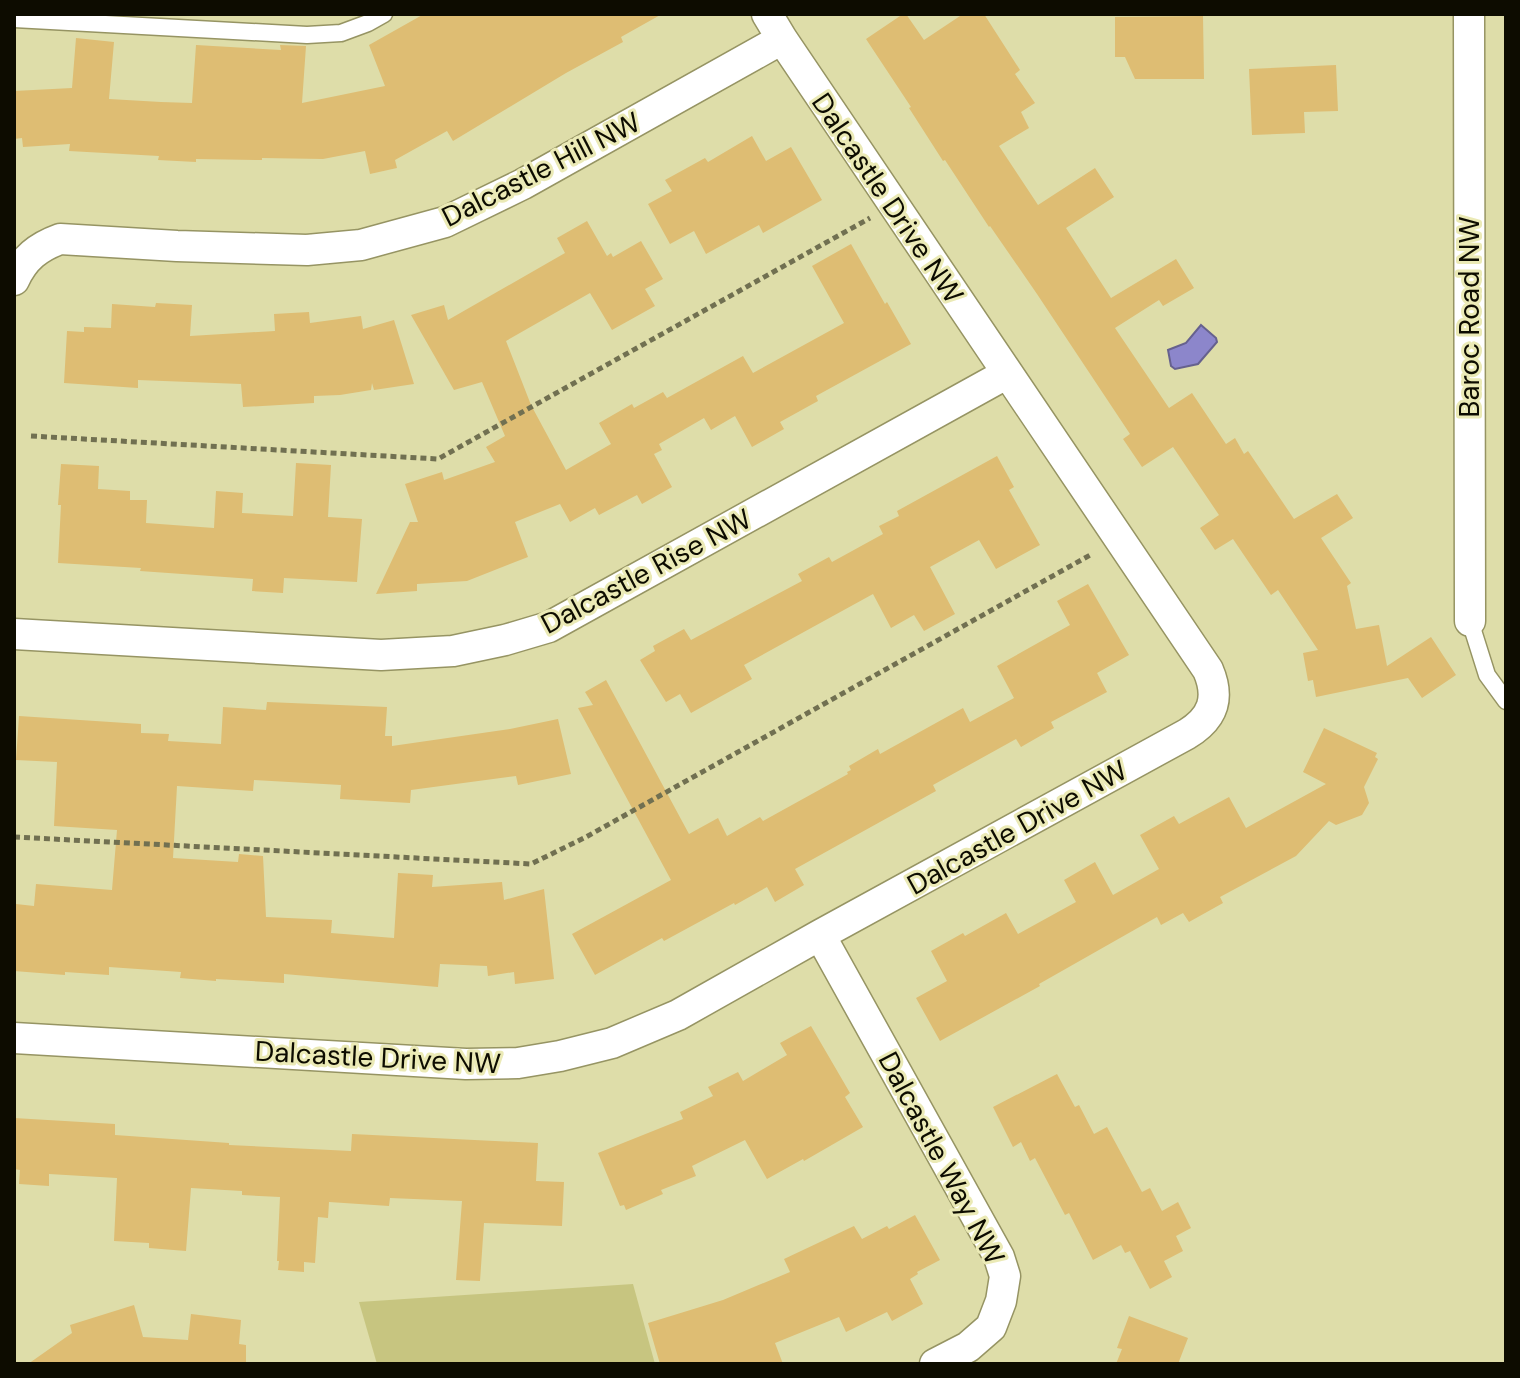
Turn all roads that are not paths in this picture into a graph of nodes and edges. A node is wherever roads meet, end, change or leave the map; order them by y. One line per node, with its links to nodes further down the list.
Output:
1 (384, 14): 3 (lane)
2 (1469, 14): 7 (street, Baroc Road NW)
3 (14, 19)
4 (774, 27): 5 (street, Dalcastle Hill NW); 6 (street, Dalcastle Drive NW)
5 (14, 280)
6 (1006, 374): 8 (street, Dalcastle Rise NW); 10 (street, Dalcastle Drive NW)
7 (1470, 621): 9 (lane)
8 (14, 634)
9 (1506, 701)
10 (820, 935): 11 (street, Dalcastle Drive NW); 12 (street, Dalcastle Way NW)
11 (14, 1038)
12 (935, 1364)

